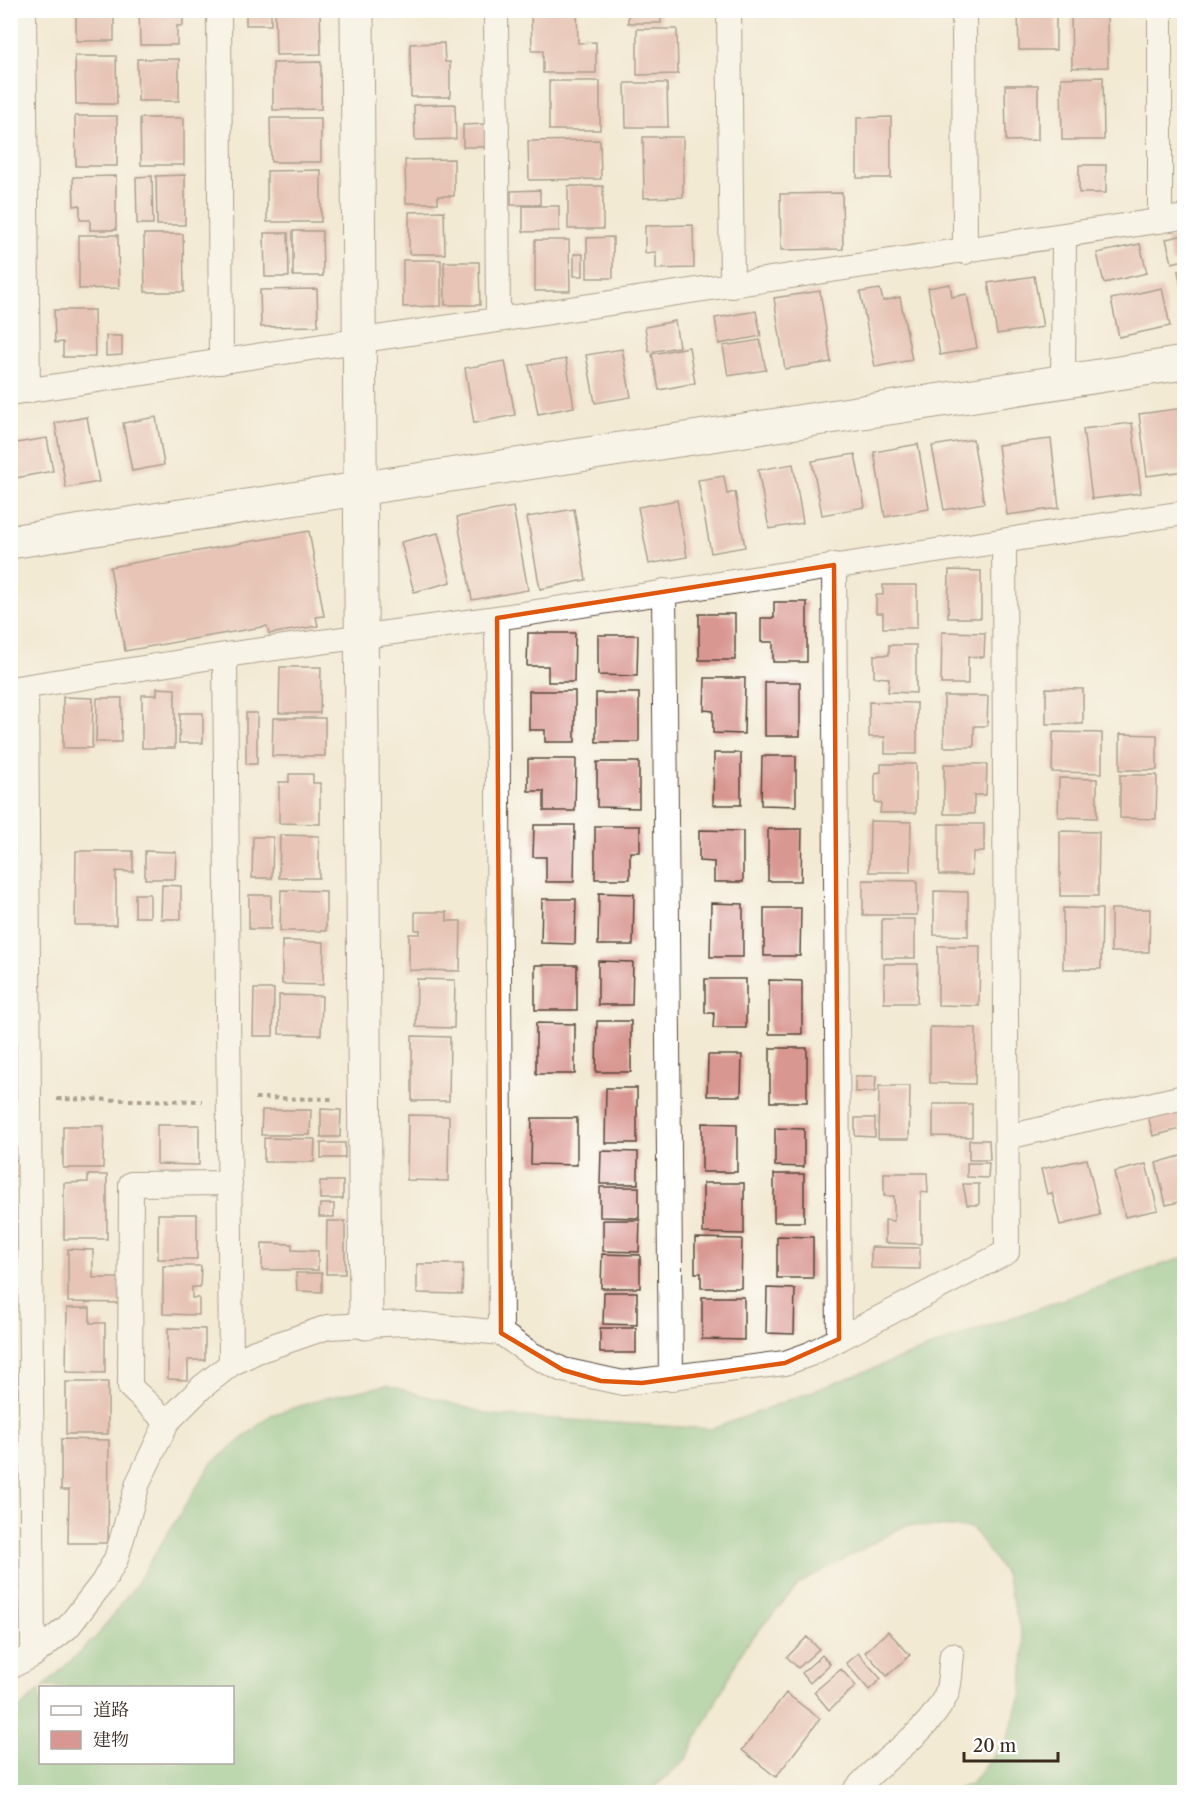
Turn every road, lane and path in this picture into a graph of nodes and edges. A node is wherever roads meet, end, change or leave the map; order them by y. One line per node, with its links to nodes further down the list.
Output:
1 (24, 10): 18 (street)
2 (219, 10): 15 (street)
3 (357, 10): 14 (street)
4 (495, 10): 13 (street)
5 (729, 10): 12 (street)
6 (964, 10): 11 (street)
7 (1160, 10): 9 (street)
8 (1185, 218): 9 (street)
9 (1160, 221): 10 (street)
10 (1064, 237): 11 (street); 17 (street)
11 (965, 252): 12 (street)
12 (732, 286): 13 (street)
13 (498, 320): 14 (street)
14 (359, 341): 15 (street); 19 (street)
15 (221, 362): 18 (street)
16 (1185, 363): 17 (street)
17 (1063, 381): 19 (street)
18 (19, 392)
19 (360, 489): 22 (street); 26 (street)
20 (1185, 513): 21 (street)
21 (1004, 541): 23 (street); 33 (street)
22 (10, 542)
23 (834, 565): 24 (street); 37 (street)
24 (664, 591): 25 (street); 39 (street)
25 (497, 618): 26 (street); 36 (street)
26 (360, 637): 27 (street); 32 (street)
27 (225, 655): 28 (street); 31 (street)
28 (18, 688): 30 (street)
29 (1185, 1097): 33 (street)
30 (29, 1098): 31 (path); 41 (street)
31 (229, 1098): 32 (path); 34 (street)
32 (365, 1100): 35 (street)
33 (1006, 1137): 37 (street)
34 (230, 1183): 38 (street); 40 (street)
35 (366, 1323): 36 (street); 38 (street)
36 (501, 1333): 39 (street)
37 (839, 1339): 39 (street)
38 (231, 1364): 40 (street)
39 (671, 1379)
40 (167, 1422): 41 (street)
41 (33, 1655): 43 (street)
42 (952, 1655): 44 (street)
43 (10, 1667)
44 (855, 1792)

